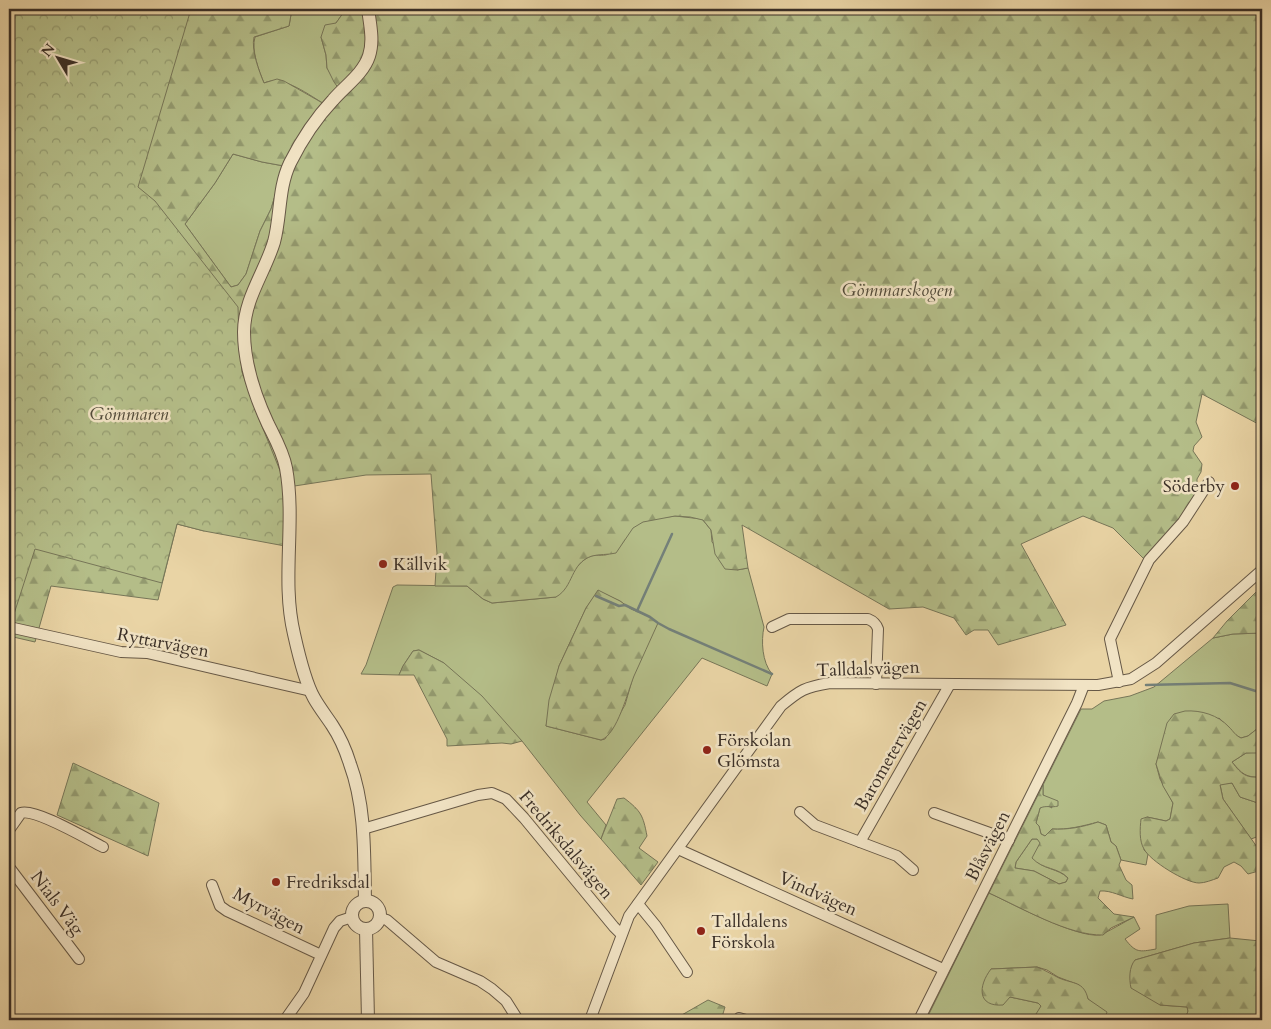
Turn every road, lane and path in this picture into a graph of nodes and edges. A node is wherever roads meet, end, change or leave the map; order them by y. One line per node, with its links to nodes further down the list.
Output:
1 (368, 9): 10 (street)
2 (1209, 482): 6 (street)
3 (1262, 570): 6 (street, Talldalsvägen)
4 (9, 627): 10 (street, Ryttarvägen)
5 (772, 627): 7 (street)
6 (1119, 682): 9 (street, Talldalsvägen)
7 (876, 684): 8 (street, Talldalsvägen); 18 (street, Talldalsvägen)
8 (950, 684): 9 (street, Talldalsvägen); 16 (street, Barometervägen)
9 (1084, 685): 15 (street, Blåsvägen)
10 (311, 691): 13 (street)
11 (800, 812): 16 (street)
12 (934, 813): 15 (street)
13 (363, 829): 22 (street); 27 (street, Fredriksdalsvägen)
14 (9, 830): 17 (street)
15 (1009, 840): 30 (street, Blåsvägen)
16 (860, 842): 20 (street)
17 (103, 847)
18 (678, 849): 23 (street, Talldalsvägen); 30 (street, Vindvägen)
19 (9, 867): 29 (street, Nials Väg)
20 (913, 870)
21 (212, 885): 28 (street, Myrvägen)
22 (365, 901): 24 (street); 25 (street)
23 (638, 904): 27 (street, Talldalsvägen); 31 (street)
24 (352, 917): 26 (street); 28 (street)
25 (380, 918): 26 (street); 34 (street)
26 (366, 929): 33 (street)
27 (621, 934): 35 (street, Talldalsvägen)
28 (321, 955): 32 (street)
29 (79, 959)
30 (943, 969): 36 (street, Blåsvägen)
31 (687, 972)
32 (285, 1020)
33 (368, 1020)
34 (518, 1020)
35 (590, 1020)
36 (919, 1020)

